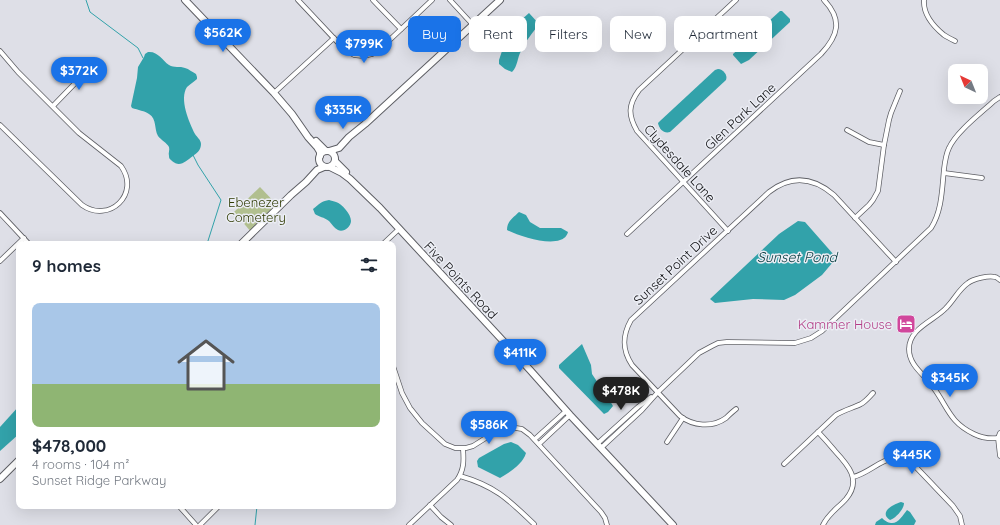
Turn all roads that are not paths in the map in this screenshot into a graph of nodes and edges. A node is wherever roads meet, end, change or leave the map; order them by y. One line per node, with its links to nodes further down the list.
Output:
1 (185, 0): 19 (street)
2 (298, 0): 14 (street)
3 (373, 0): 12 (street)
4 (432, 0): 12 (street)
5 (450, 0): 11 (street)
6 (500, 0): 10 (street)
7 (736, 0): 34 (street, Clydesdale Lane)
8 (824, 0): 34 (street, Glen Park Lane)
9 (922, 1): 15 (street)
10 (483, 16)
11 (469, 21)
12 (401, 29): 14 (street)
13 (469, 29): 22 (street)
14 (334, 38): 19 (street)
15 (955, 41)
16 (0, 51): 21 (street)
17 (88, 63): 21 (street)
18 (900, 91): 25 (street)
19 (274, 93): 26 (street); 27 (street)
20 (1000, 97): 30 (street)
21 (53, 106): 23 (street)
22 (366, 124): 26 (street); 28 (street)
23 (0, 125)
24 (847, 130): 25 (street)
25 (884, 145): 38 (street)
26 (328, 151): 27 (street); 28 (street)
27 (320, 158): 29 (street); 35 (street)
28 (335, 160): 29 (street); 36 (street)
29 (327, 167): 35 (street); 36 (street)
30 (944, 174): 32 (street); 49 (street)
31 (802, 175): 33 (street)
32 (982, 178)
33 (802, 180): 38 (street); 40 (street, Sunset Point Drive)
34 (683, 182): 40 (street, Clydesdale Lane); 41 (street, Glen Park Lane)
35 (291, 195): 45 (street)
36 (380, 208): 39 (street, Five Points Road)
37 (0, 213): 42 (street)
38 (855, 218): 49 (street)
39 (399, 229): 46 (street); 55 (street, Five Points Road)
40 (728, 230): 52 (street, Sunset Point Drive)
41 (627, 234)
42 (24, 238): 43 (street); 44 (street)
43 (21, 241)
44 (26, 241)
45 (244, 241)
46 (386, 241)
47 (16, 246): 48 (street)
48 (0, 261)
49 (896, 262): 52 (street)
50 (1000, 280): 59 (street)
51 (396, 375): 64 (street)
52 (658, 392): 56 (street, Sunset Point Drive); 63 (street)
53 (873, 393): 57 (street)
54 (736, 409): 56 (street)
55 (568, 413): 60 (street); 62 (street); 63 (street, Five Points Road)
56 (683, 418): 61 (street)
57 (818, 432): 67 (street); 69 (street)
58 (1000, 433): 59 (street)
59 (998, 438): 65 (street)
60 (534, 440): 62 (street); 64 (street)
61 (667, 442)
62 (539, 444): 80 (street)
63 (599, 446): 81 (street, Five Points Road)
64 (463, 449): 68 (street)
65 (1000, 456)
66 (16, 463): 70 (street)
67 (784, 464)
68 (460, 476): 71 (street); 75 (street)
69 (853, 477): 74 (street); 82 (street)
70 (0, 479)
71 (430, 505): 78 (street); 79 (street)
72 (182, 509): 76 (street)
73 (216, 509): 77 (street)
74 (962, 523)
75 (534, 524)
76 (196, 525)
77 (200, 525)
78 (409, 525)
79 (451, 525)
80 (607, 525)
81 (673, 525)
82 (823, 525)

